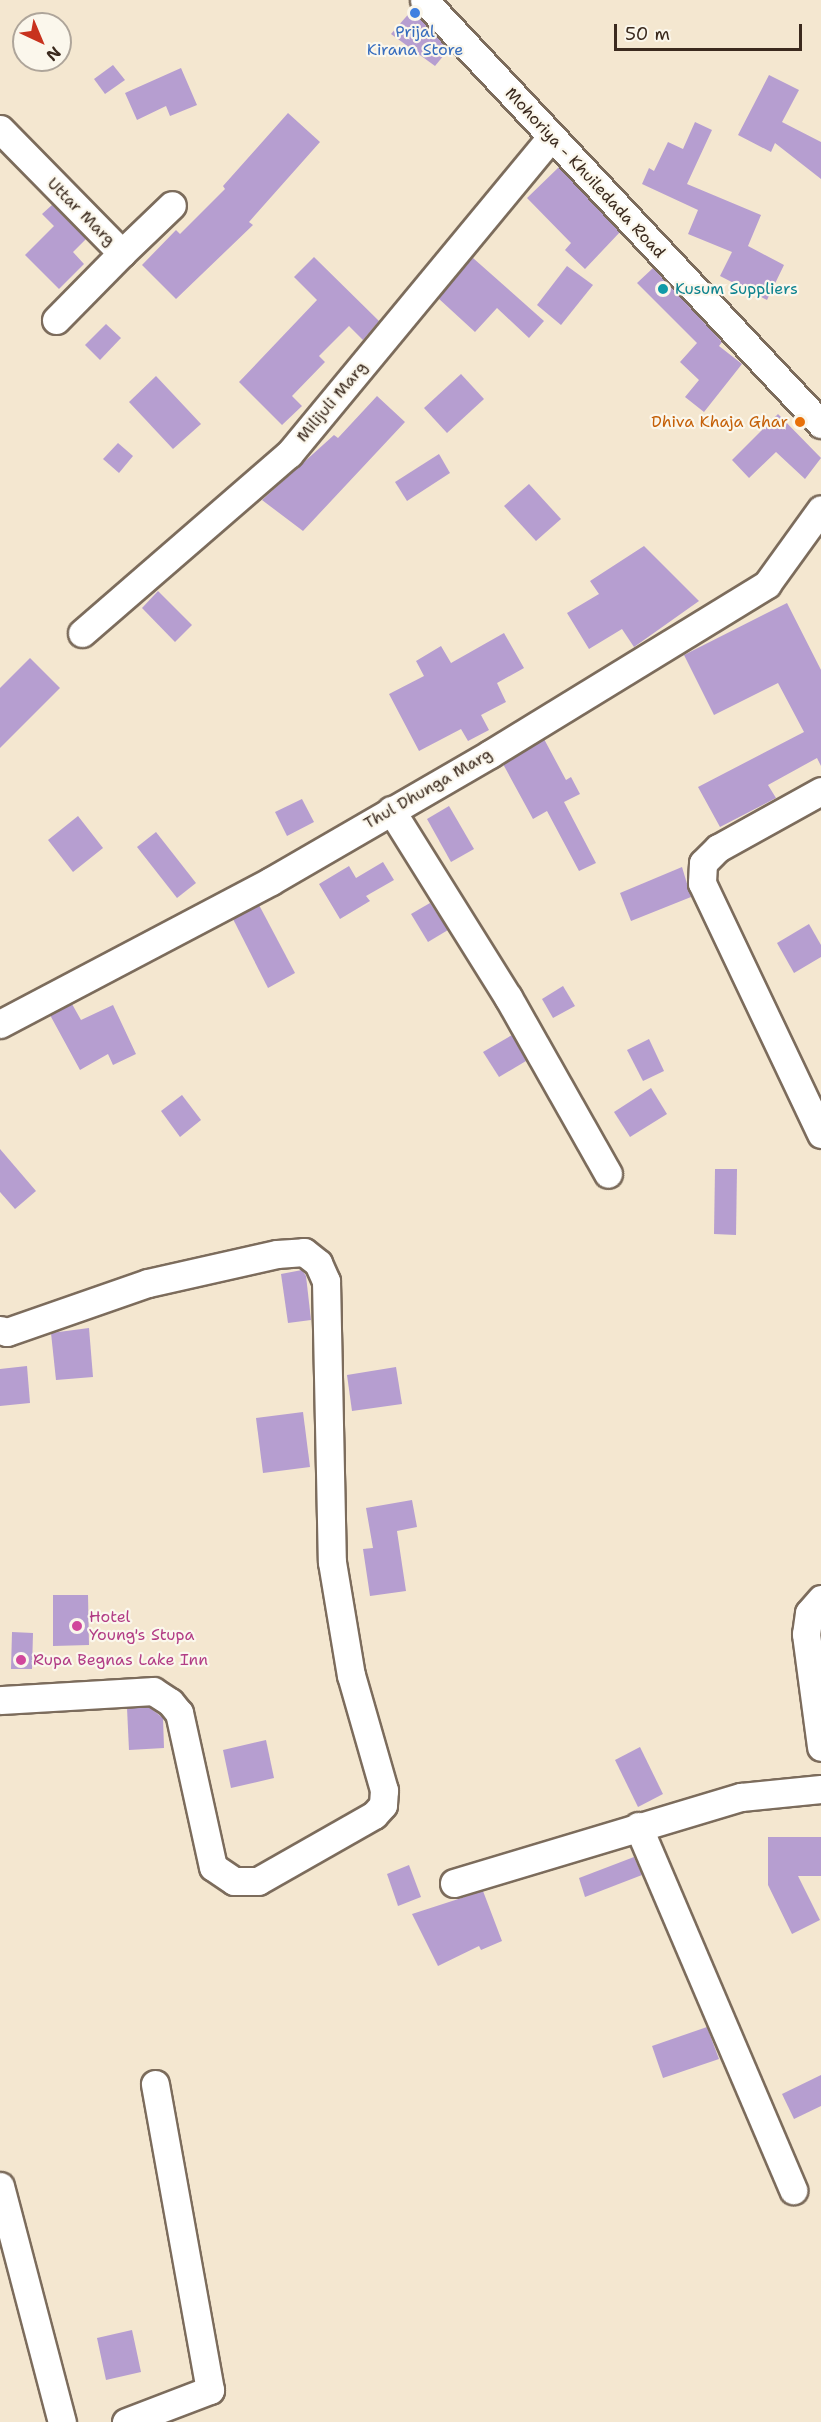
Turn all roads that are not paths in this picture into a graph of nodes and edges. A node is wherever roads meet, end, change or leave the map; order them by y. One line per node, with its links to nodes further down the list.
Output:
1 (424, 0): 3 (street, Mohoriya - Khuiledada Road)
2 (0, 129): 5 (street, Uttar Marg)
3 (550, 139): 7 (street, Mohoriya - Khuiledada Road); 9 (street, Milijuli Marg)
4 (172, 205): 5 (street)
5 (122, 253): 6 (street, Uttar Marg)
6 (56, 320)
7 (821, 424)
8 (821, 509): 11 (street, Thul Dhunga Marg)
9 (82, 633)
10 (821, 791): 13 (street)
11 (391, 810): 12 (street, Thul Dhunga Marg); 14 (street)
12 (0, 1024)
13 (821, 1134)
14 (608, 1174)
15 (0, 1330): 17 (street)
16 (821, 1599): 18 (street)
17 (0, 1700)
18 (821, 1747)
19 (821, 1789): 20 (street)
20 (638, 1826): 21 (street); 24 (street)
21 (454, 1883)
22 (155, 2084): 26 (street)
23 (0, 2186): 25 (street)
24 (794, 2190)
25 (62, 2422)
26 (126, 2422)

